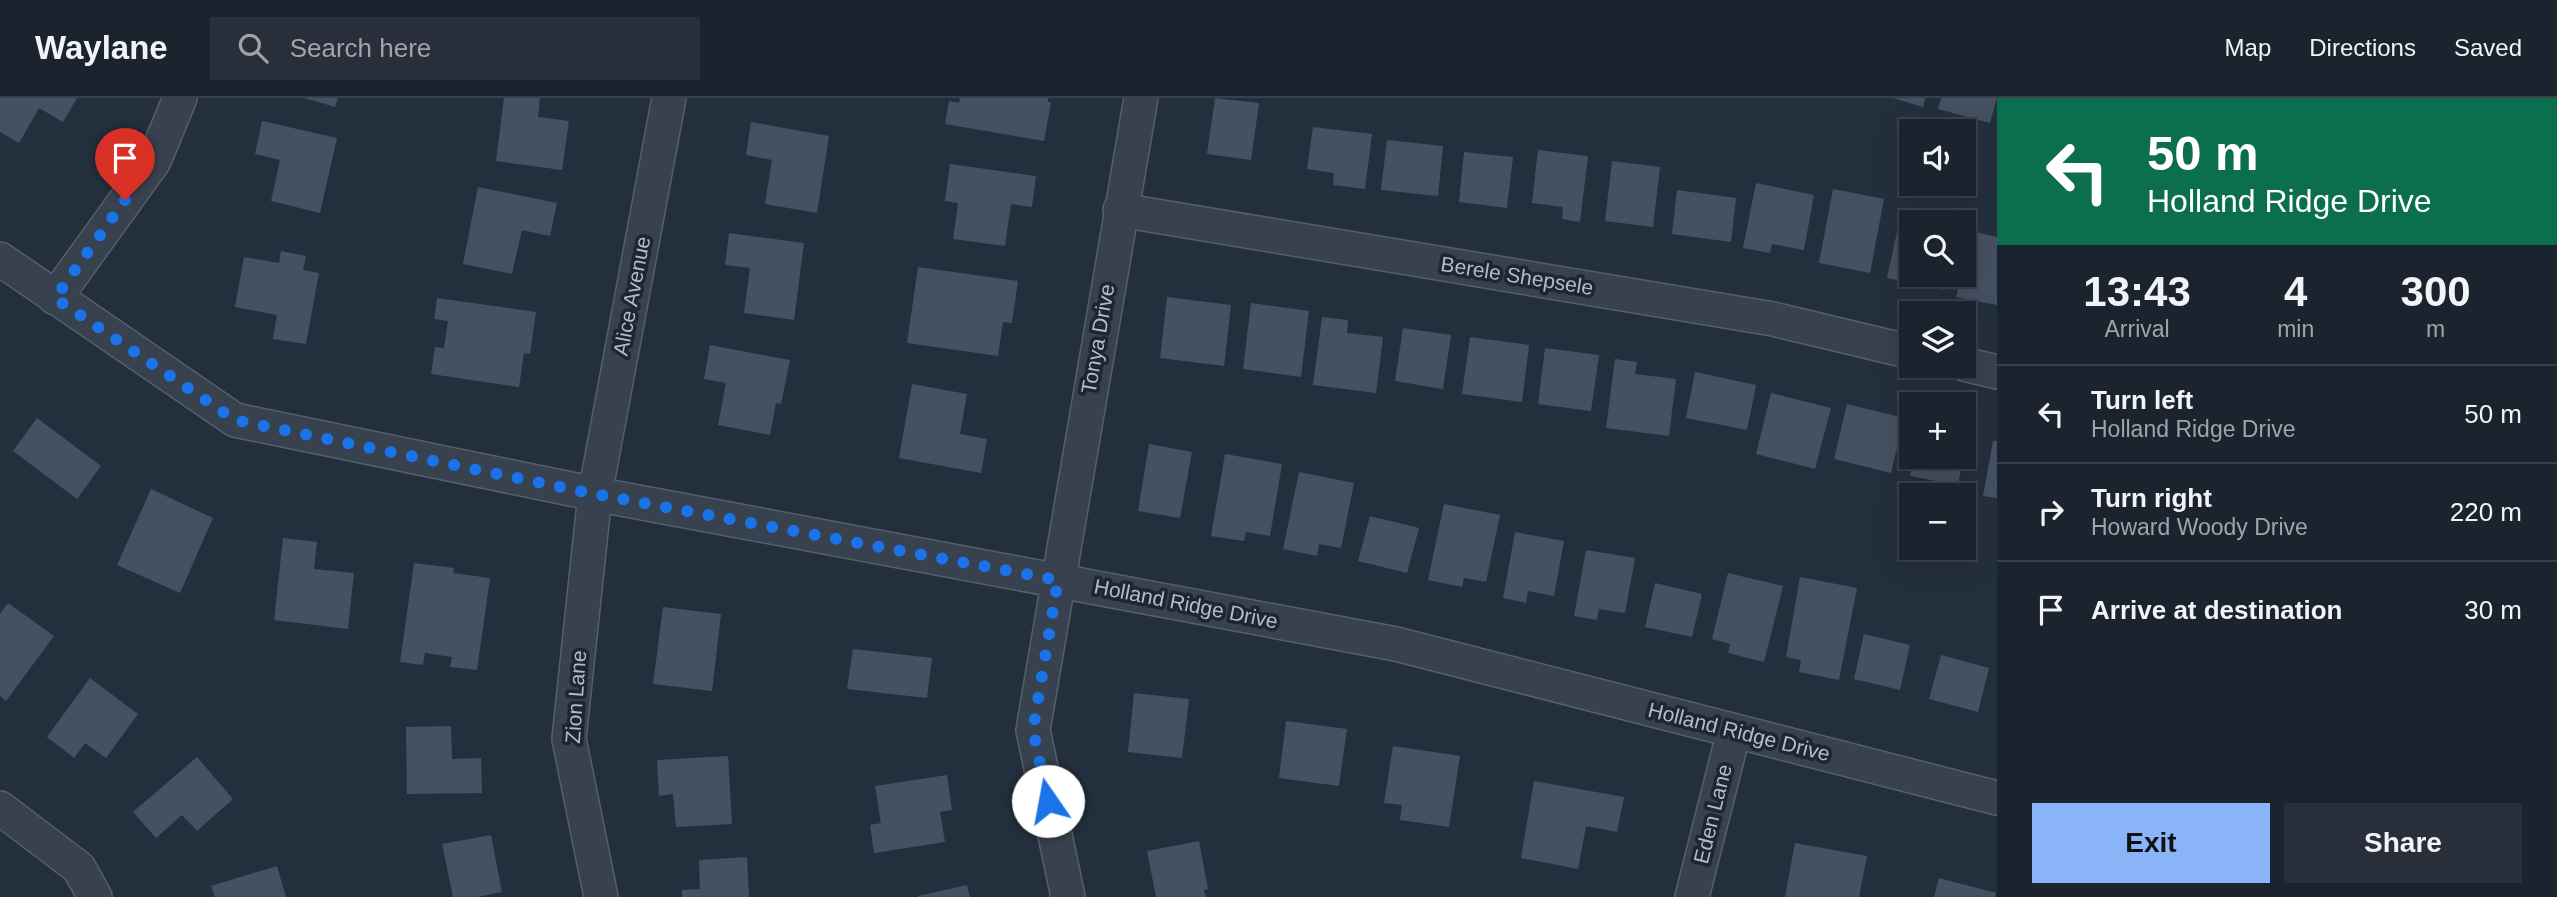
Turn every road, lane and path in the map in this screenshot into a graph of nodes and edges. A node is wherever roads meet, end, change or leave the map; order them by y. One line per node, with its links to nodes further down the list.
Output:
1 (180, 98): 6 (street)
2 (669, 98): 10 (street, Alice Avenue)
3 (1141, 98): 4 (street, Tonya Drive)
4 (1120, 211): 7 (street, Berele Shepsele); 11 (street, Tonya Drive)
5 (0, 259): 6 (street, Holland Ridge Drive)
6 (55, 298): 10 (street, Holland Ridge Drive)
7 (1899, 349)
8 (1976, 367): 9 (street)
9 (1997, 372)
10 (595, 494): 11 (street, Holland Ridge Drive); 16 (street, Zion Lane)
11 (1058, 580): 12 (street, Holland Ridge Drive); 17 (street, Tonya Drive)
12 (1734, 731): 13 (street, Holland Ridge Drive); 18 (street, Eden Lane)
13 (1997, 798)
14 (0, 808): 15 (street)
15 (95, 897)
16 (601, 897)
17 (1068, 897)
18 (1692, 897)

